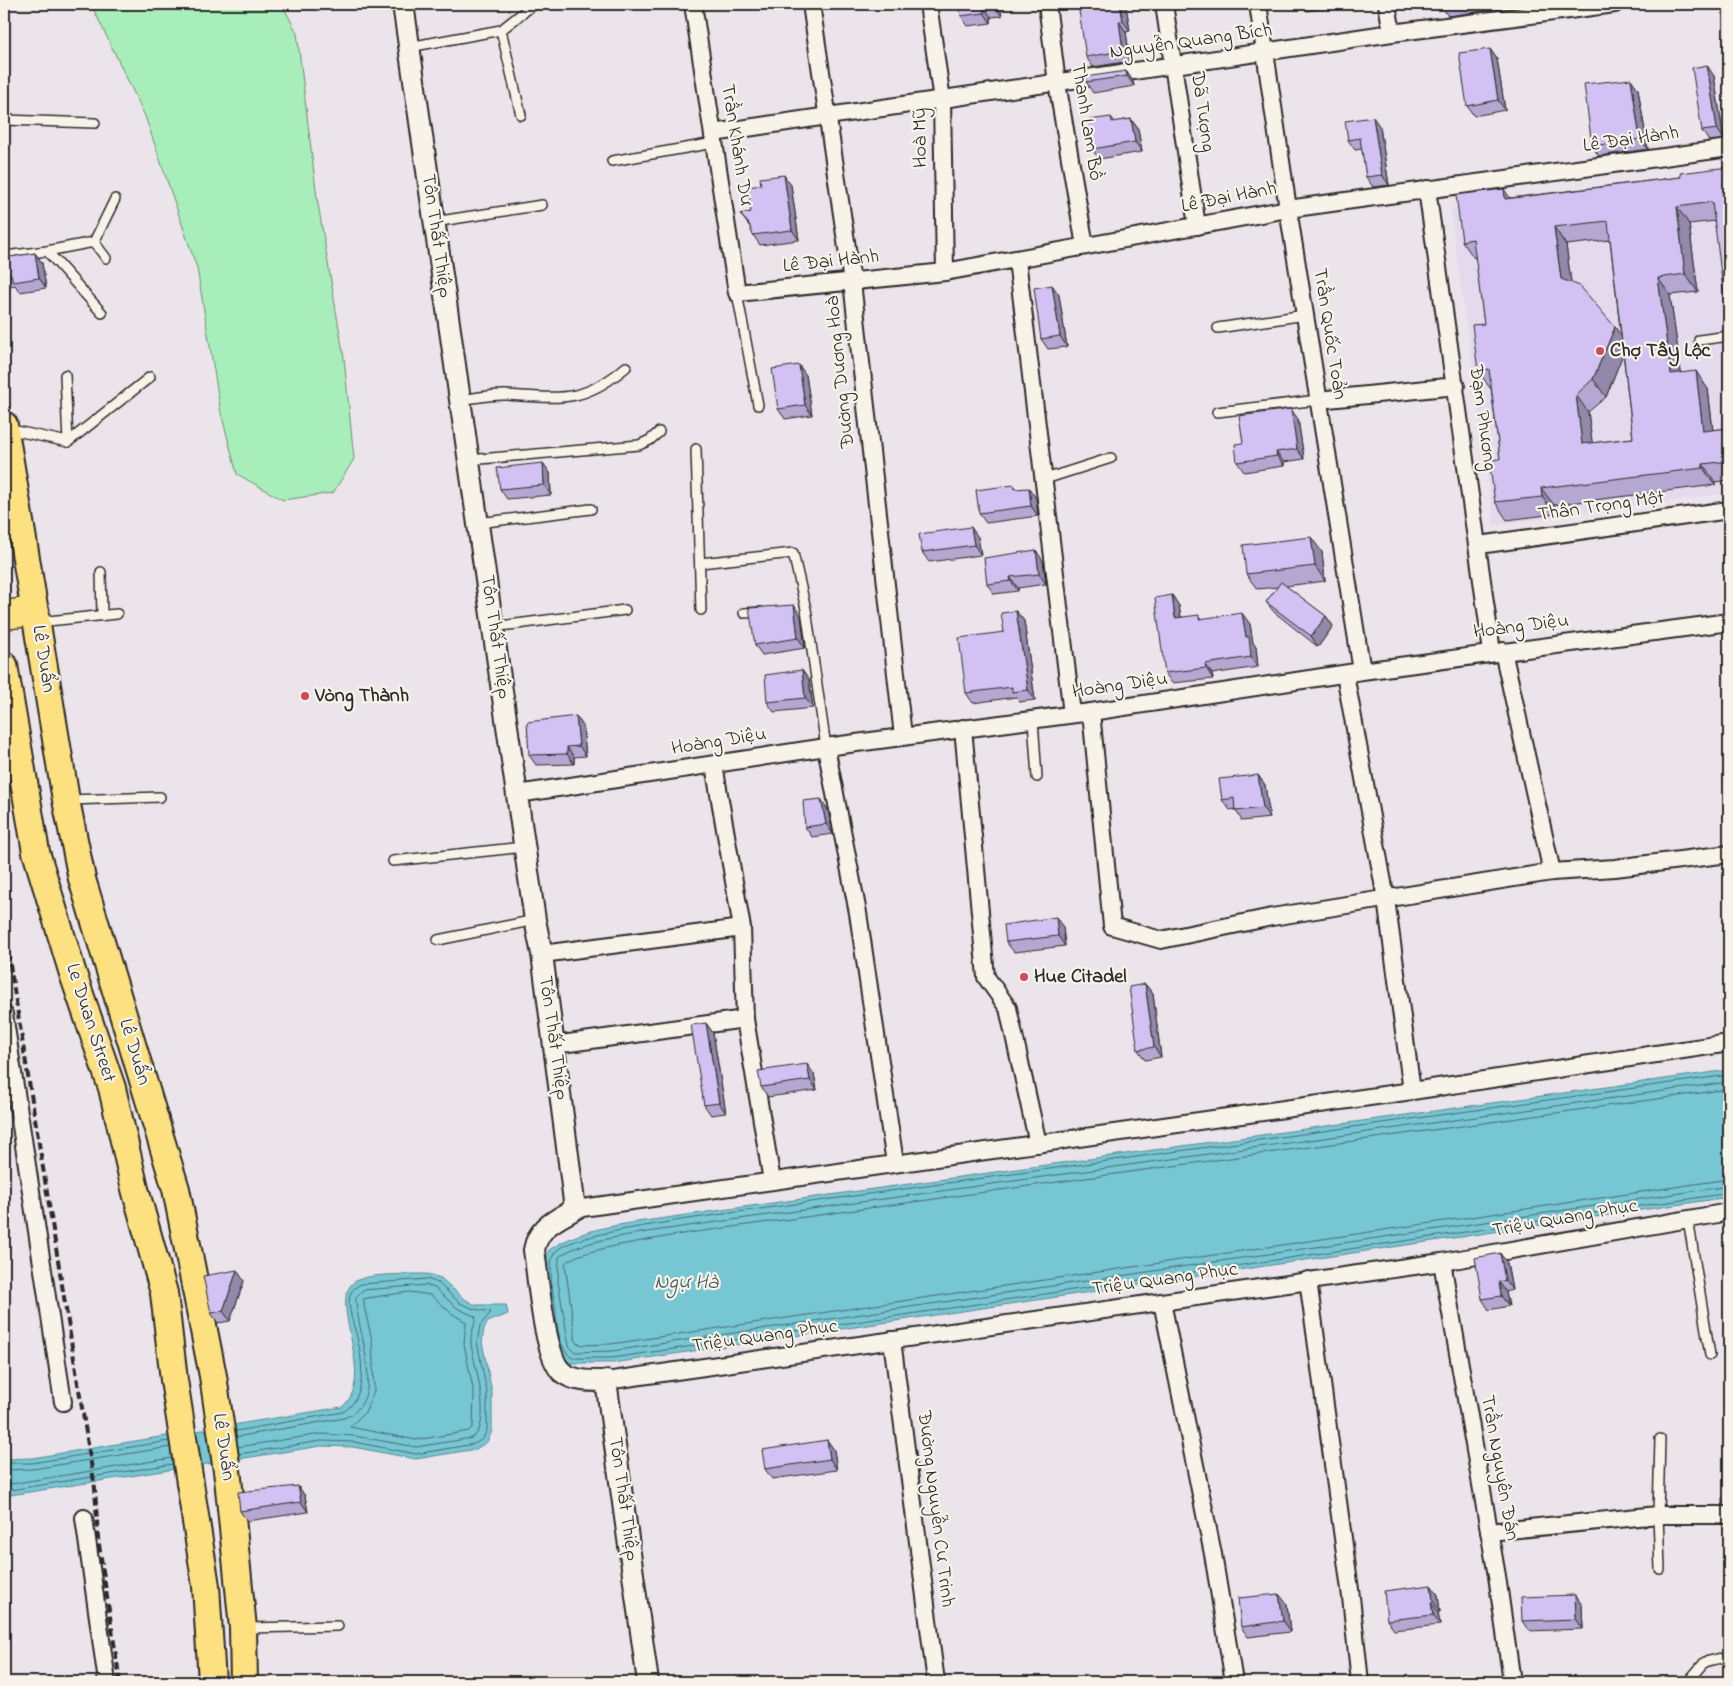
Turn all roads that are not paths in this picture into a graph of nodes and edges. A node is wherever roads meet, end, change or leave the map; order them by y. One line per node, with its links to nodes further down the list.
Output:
1 (403, 4): 14 (street, Tôn Thất Thiệp)
2 (534, 4): 12 (lane)
3 (693, 4): 23 (street, Trần Khánh Dư)
4 (811, 4): 20 (street, Đường Dương Hoà)
5 (928, 4): 18 (street, Hoà Mỹ)
6 (1047, 4): 17 (street, Thanh Lam Bồ)
7 (1164, 4): 16 (street, Dã Tượng)
8 (1258, 4): 15 (street, Trần Quốc Toản)
9 (1387, 4): 13 (street)
10 (1615, 4): 11 (street, Nguyễn Quang Bích)
11 (1521, 10): 13 (street, Nguyễn Quang Bích)
12 (501, 30): 14 (lane); 19 (lane)
13 (1392, 33): 15 (street, Nguyễn Quang Bích)
14 (409, 47): 30 (street, Tôn Thất Thiệp)
15 (1265, 52): 16 (street, Nguyễn Quang Bích); 29 (street, Trần Quốc Toản)
16 (1173, 65): 17 (street, Nguyễn Quang Bích); 31 (street, Dã Tượng)
17 (1057, 83): 18 (street, Nguyễn Quang Bích); 33 (street, Thanh Lam Bồ)
18 (942, 100): 20 (street, Nguyễn Quang Bích); 38 (street, Hoà Mỹ)
19 (521, 115)
20 (828, 116): 23 (street, Nguyễn Quang Bích); 39 (street, Đường Dương Hoà)
21 (4, 120): 22 (lane)
22 (95, 124)
23 (714, 138): 25 (lane); 40 (street, Trần Khánh Dư)
24 (1729, 148): 26 (street, Lê Đại Hành)
25 (612, 161)
26 (1427, 189): 29 (street, Lê Đại Hành); 49 (street, Đạm Phương)
27 (115, 200): 32 (lane)
28 (542, 205): 30 (lane)
29 (1288, 209): 31 (street, Lê Đại Hành); 42 (street, Trần Quốc Toản)
30 (434, 222): 50 (street, Tôn Thất Thiệp)
31 (1197, 226): 33 (street, Lê Đại Hành)
32 (94, 242): 34 (lane); 36 (lane)
33 (1085, 246): 37 (street, Lê Đại Hành)
34 (47, 251): 35 (lane); 41 (lane)
35 (4, 256)
36 (106, 258)
37 (1017, 260): 38 (street, Lê Đại Hành); 60 (street)
38 (945, 272): 39 (street, Lê Đại Hành)
39 (852, 282): 40 (street, Lê Đại Hành); 85 (street, Đường Dương Hoà)
40 (737, 293): 52 (lane)
41 (102, 313)
42 (1305, 315): 43 (lane); 51 (street, Trần Quốc Toản)
43 (1218, 328)
44 (1729, 336): 45 (lane)
45 (1699, 340)
46 (626, 367): 50 (lane)
47 (65, 375): 56 (lane)
48 (150, 377): 56 (lane)
49 (1456, 386): 51 (street); 64 (street, Đạm Phương)
50 (460, 400): 59 (street, Tôn Thất Thiệp)
51 (1318, 400): 53 (lane); 79 (street, Trần Quốc Toản)
52 (758, 404)
53 (1218, 412)
54 (4, 427): 56 (lane); 73 (main road, Lê Duẩn)
55 (659, 432): 59 (lane)
56 (68, 442)
57 (696, 449): 65 (lane)
58 (1111, 458): 60 (lane)
59 (469, 460): 63 (street, Tôn Thất Thiệp)
60 (1042, 480): 82 (street)
61 (591, 509): 63 (lane)
62 (1729, 510): 64 (street, Thân Trọng Một)
63 (478, 523): 76 (street, Tôn Thất Thiệp)
64 (1479, 545): 77 (street, Đạm Phương)
65 (700, 563): 68 (lane); 86 (lane)
66 (101, 572): 74 (lane)
67 (625, 610): 76 (lane)
68 (701, 610)
69 (770, 611): 70 (lane)
70 (744, 613)
71 (117, 614): 74 (lane)
72 (4, 615): 73 (highway)
73 (36, 616): 74 (lane); 91 (main road, Lê Duẩn)
74 (102, 616)
75 (1729, 622): 77 (street, Hoàng Diệu)
76 (493, 628): 89 (street, Tôn Thất Thiệp)
77 (1498, 652): 79 (street, Hoàng Diệu); 95 (street, Đạm Phương)
78 (4, 666): 117 (main road, Le Duan Street)
79 (1362, 670): 80 (street, Hoàng Diệu)
80 (1345, 674): 81 (street, Hoàng Diệu); 96 (street)
81 (1090, 712): 82 (street, Hoàng Diệu); 96 (street)
82 (1072, 714): 83 (street, Hoàng Diệu)
83 (1033, 720): 84 (street, Hoàng Diệu); 88 (lane)
84 (963, 728): 85 (street, Hoàng Diệu); 106 (street)
85 (903, 736): 86 (street, Hoàng Diệu)
86 (826, 747): 87 (street, Hoàng Diệu); 107 (street)
87 (714, 764): 89 (street, Hoàng Diệu); 98 (street)
88 (1038, 777)
89 (518, 794): 92 (street, Tôn Thất Thiệp)
90 (160, 797): 91 (lane)
91 (66, 800): 127 (main road, Lê Duẩn)
92 (524, 847): 94 (lane); 97 (street, Tôn Thất Thiệp)
93 (1729, 854): 95 (street)
94 (393, 861)
95 (1552, 872): 96 (street)
96 (1386, 899): 105 (street)
97 (534, 920): 99 (lane); 100 (street, Tôn Thất Thiệp)
98 (742, 928): 100 (street); 102 (street)
99 (438, 940)
100 (542, 954): 104 (street, Tôn Thất Thiệp)
101 (4, 1014): 119 (street)
102 (745, 1019): 104 (street); 108 (street)
103 (1729, 1043): 105 (street)
104 (554, 1044): 109 (street, Tôn Thất Thiệp)
105 (1412, 1091): 106 (street)
106 (1038, 1144): 107 (street)
107 (895, 1163): 108 (street)
108 (772, 1181): 109 (street)
109 (576, 1209): 118 (street)
110 (1729, 1212): 111 (street, Triệu Quang Phục)
111 (1688, 1219): 112 (street, Triệu Quang Phục); 116 (lane)
112 (1442, 1262): 113 (street, Triệu Quang Phục); 124 (street, Trần Nguyên Đán)
113 (1308, 1280): 114 (street, Triệu Quang Phục); 135 (street)
114 (1162, 1302): 115 (street, Triệu Quang Phục); 134 (street)
115 (892, 1340): 118 (street, Triệu Quang Phục); 133 (street, Đường Nguyễn Cư Trinh)
116 (1710, 1355)
117 (174, 1380): 130 (main road, Lê Duẩn)
118 (606, 1381): 132 (street, Tôn Thất Thiệp)
119 (63, 1402)
120 (1660, 1440): 121 (lane)
121 (1658, 1515): 122 (street); 124 (street); 125 (lane)
122 (1729, 1515)
123 (84, 1518): 129 (street)
124 (1489, 1532): 136 (street, Trần Nguyên Đán)
125 (1660, 1569)
126 (338, 1626): 127 (lane)
127 (243, 1628): 131 (main road, Lê Duẩn)
128 (1729, 1656): 137 (lane)
129 (107, 1682)
130 (212, 1682)
131 (244, 1682)
132 (648, 1682)
133 (936, 1682)
134 (1234, 1682)
135 (1360, 1682)
136 (1512, 1682)
137 (1688, 1682)

